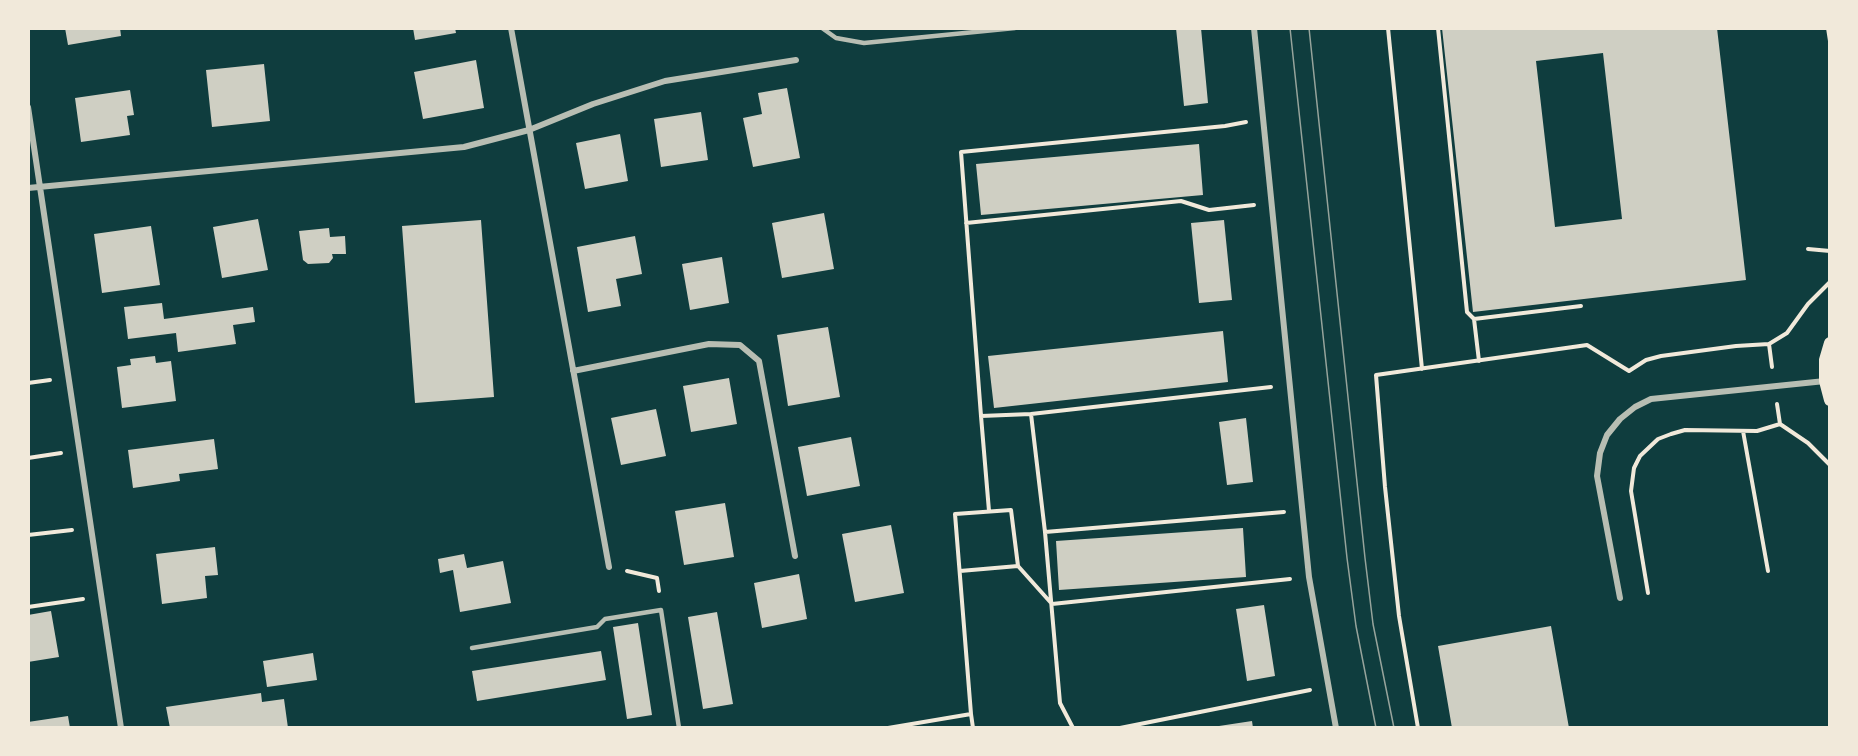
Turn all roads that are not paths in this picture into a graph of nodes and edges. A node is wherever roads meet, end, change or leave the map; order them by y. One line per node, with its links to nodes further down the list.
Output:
1 (511, 28): 7 (street)
2 (822, 28): 3 (lane)
3 (1014, 28)
4 (1254, 28): 20 (street)
5 (796, 60): 7 (street)
6 (28, 107): 8 (street)
7 (529, 130): 8 (street); 11 (street)
8 (41, 186): 9 (street); 18 (street)
9 (28, 188)
10 (1830, 343): 12 (main road)
11 (573, 371): 14 (street); 15 (street)
12 (1825, 381): 13 (main road); 16 (street)
13 (1830, 400)
14 (795, 556)
15 (609, 567)
16 (1620, 598)
17 (472, 648): 19 (lane)
18 (121, 728)
19 (679, 728)
20 (1336, 728)

